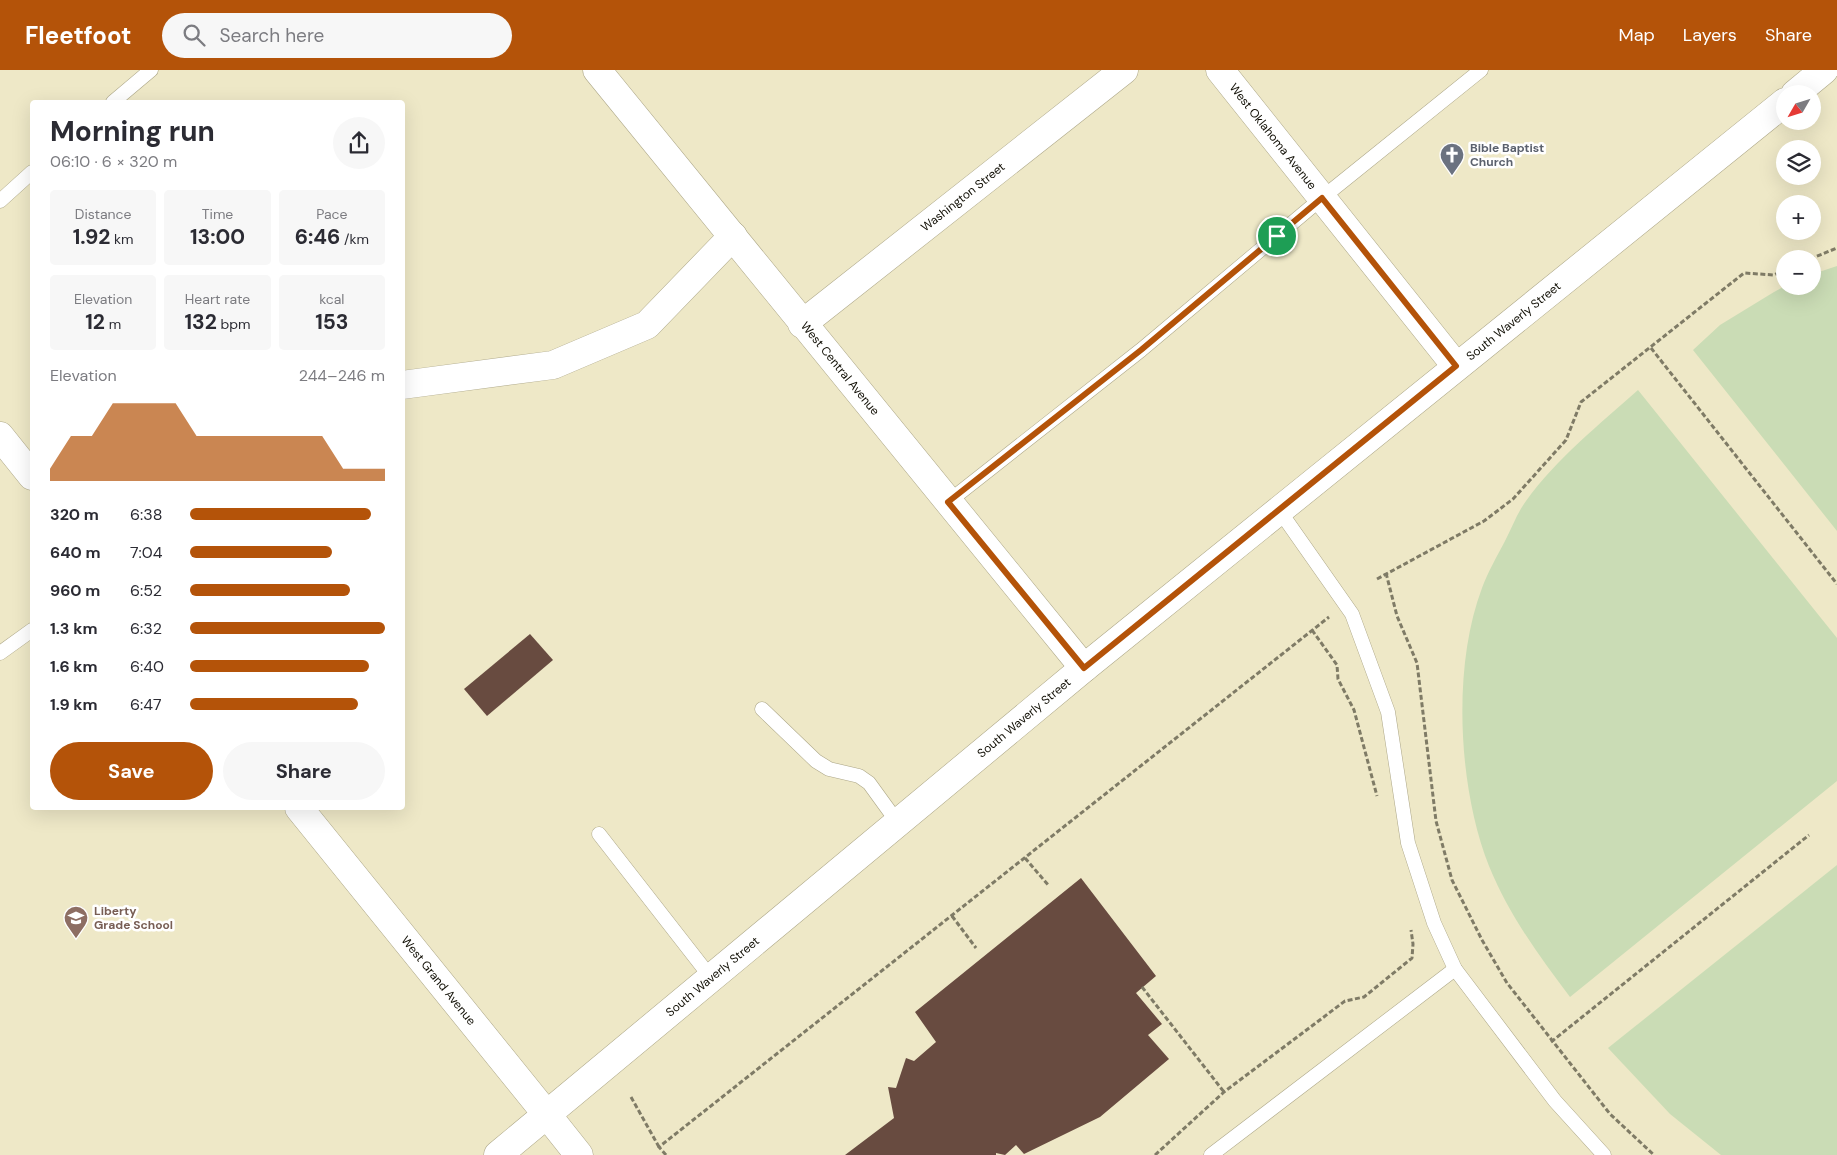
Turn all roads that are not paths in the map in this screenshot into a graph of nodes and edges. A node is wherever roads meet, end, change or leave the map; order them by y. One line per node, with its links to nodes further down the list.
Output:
1 (151, 70): 8 (lane)
2 (596, 70): 13 (main road, West Central Avenue)
3 (1124, 70): 14 (main road, Washington Street)
4 (1220, 70): 11 (main road, West Oklahoma Avenue)
5 (1481, 70): 11 (lane)
6 (1824, 70): 7 (main road)
7 (1806, 85)
8 (115, 100)
9 (1776, 109): 15 (main road, South Waverly Street)
10 (30, 174): 12 (lane)
11 (1322, 198): 15 (main road, West Oklahoma Avenue); 19 (lane)
12 (0, 201)
13 (733, 236): 14 (main road, West Central Avenue); 16 (main road)
14 (802, 324): 19 (main road, West Central Avenue)
15 (1456, 366): 20 (main road, South Waverly Street)
16 (405, 385)
17 (0, 436): 18 (main road)
18 (30, 474)
19 (948, 502): 23 (main road, West Central Avenue)
20 (1279, 510): 23 (main road, South Waverly Street); 28 (lane)
21 (30, 631): 22 (lane)
22 (0, 653)
23 (1084, 668): 26 (main road, South Waverly Street)
24 (762, 709): 26 (lane)
25 (301, 810): 30 (main road, West Grand Avenue)
26 (898, 823): 29 (main road, South Waverly Street)
27 (599, 834): 29 (lane)
28 (1455, 969): 33 (lane); 34 (lane)
29 (712, 979): 30 (main road, South Waverly Street)
30 (548, 1116): 31 (main road, South Waverly Street); 32 (main road, West Grand Avenue)
31 (498, 1155)
32 (579, 1155)
33 (1211, 1155)
34 (1604, 1155)

